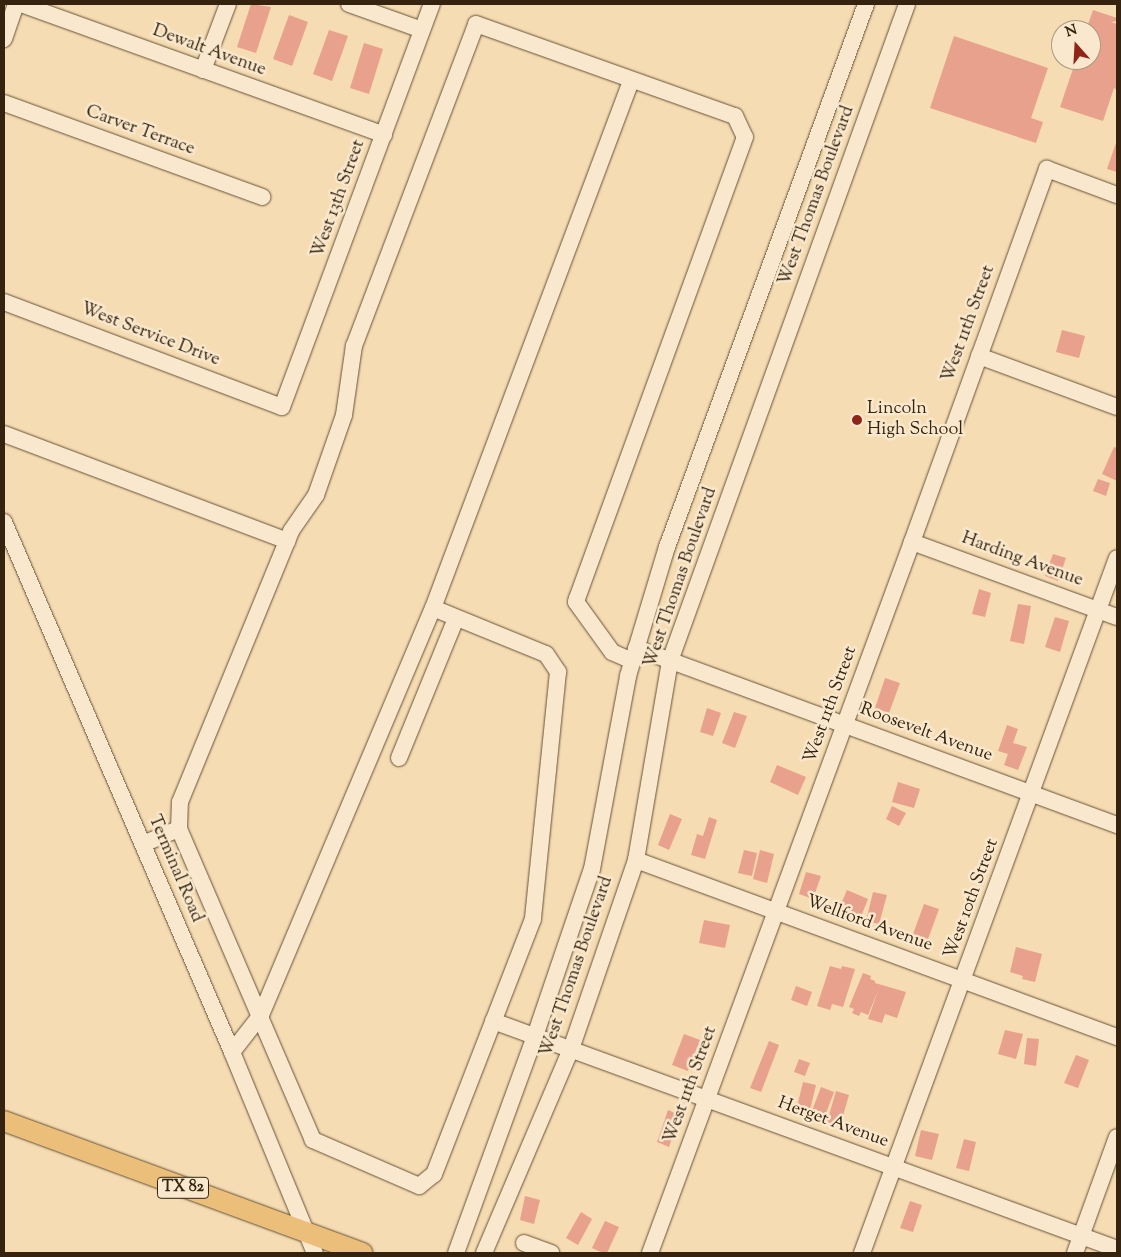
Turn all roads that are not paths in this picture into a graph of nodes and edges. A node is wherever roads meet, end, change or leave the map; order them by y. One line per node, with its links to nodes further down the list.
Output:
1 (16, 4): 9 (street)
2 (21, 4): 10 (street, Dewalt Avenue)
3 (228, 4): 10 (street)
4 (349, 4): 8 (street)
5 (432, 4): 8 (street, West 13th Street)
6 (866, 4): 29 (street, West Thomas Boulevard)
7 (902, 5): 30 (street, West Thomas Boulevard)
8 (422, 30): 13 (street, West 13th Street)
9 (4, 39)
10 (203, 70): 13 (street, Dewalt Avenue)
11 (631, 81): 22 (street); 25 (street); 29 (street, Roosevelt Avenue)
12 (4, 103): 15 (street, Carver Terrace)
13 (384, 135): 18 (street, West 13th Street)
14 (1117, 196): 17 (street, West 11th Street)
15 (262, 197)
16 (4, 302): 18 (street, West Service Drive)
17 (979, 356): 19 (street); 23 (street, West 11th Street)
18 (282, 407)
19 (1117, 407)
20 (4, 434): 22 (street)
21 (4, 522): 36 (street, Terminal Road)
22 (287, 541): 35 (street)
23 (912, 542): 26 (street, Harding Avenue); 31 (street, West 11th Street)
24 (1117, 558): 26 (street, West 10th Street)
25 (433, 608): 28 (street); 40 (street)
26 (1098, 610): 27 (street, Harding Avenue); 33 (street, West 10th Street)
27 (1117, 617)
28 (456, 618): 32 (street); 41 (street)
29 (634, 655): 30 (street, Roosevelt Avenue); 42 (street, West Thomas Boulevard)
30 (670, 661): 31 (street, Roosevelt Avenue); 37 (street, West Thomas Boulevard)
31 (845, 725): 33 (street, Roosevelt Avenue); 38 (street, West 11th Street)
32 (398, 758)
33 (1031, 793): 34 (street, Roosevelt Avenue); 39 (street, West 10th Street)
34 (1117, 825)
35 (179, 830): 36 (street); 40 (street)
36 (142, 844): 45 (street, Terminal Road)
37 (636, 860): 38 (street, Wellford Avenue); 44 (street, West Thomas Boulevard)
38 (777, 912): 39 (street, Wellford Avenue); 46 (street, West 11th Street)
39 (963, 980): 43 (street, Wellford Avenue); 49 (street, West 10th Street)
40 (261, 1015): 41 (street); 45 (street)
41 (493, 1021): 42 (street, Herget Avenue)
42 (536, 1036): 44 (street, Herget Avenue); 56 (street, West Thomas Boulevard)
43 (1117, 1037)
44 (571, 1049): 46 (street, Herget Avenue); 57 (street, West Thomas Boulevard)
45 (232, 1052): 50 (street, Terminal Road)
46 (708, 1098): 49 (street, Herget Avenue); 59 (street, West 11th Street)
47 (4, 1121): 50 (main road, TX 82)
48 (1117, 1137): 51 (street)
49 (894, 1167): 51 (street, Herget Avenue); 60 (street, West 10th Street)
50 (306, 1233): 54 (street, Terminal Road); 55 (main road, TX 82)
51 (1081, 1235): 53 (street, Herget Avenue); 61 (street)
52 (524, 1243): 58 (street)
53 (1117, 1249)
54 (315, 1253)
55 (363, 1253)
56 (456, 1253)
57 (484, 1253)
58 (551, 1253)
59 (650, 1253)
60 (862, 1253)
61 (1075, 1253)

